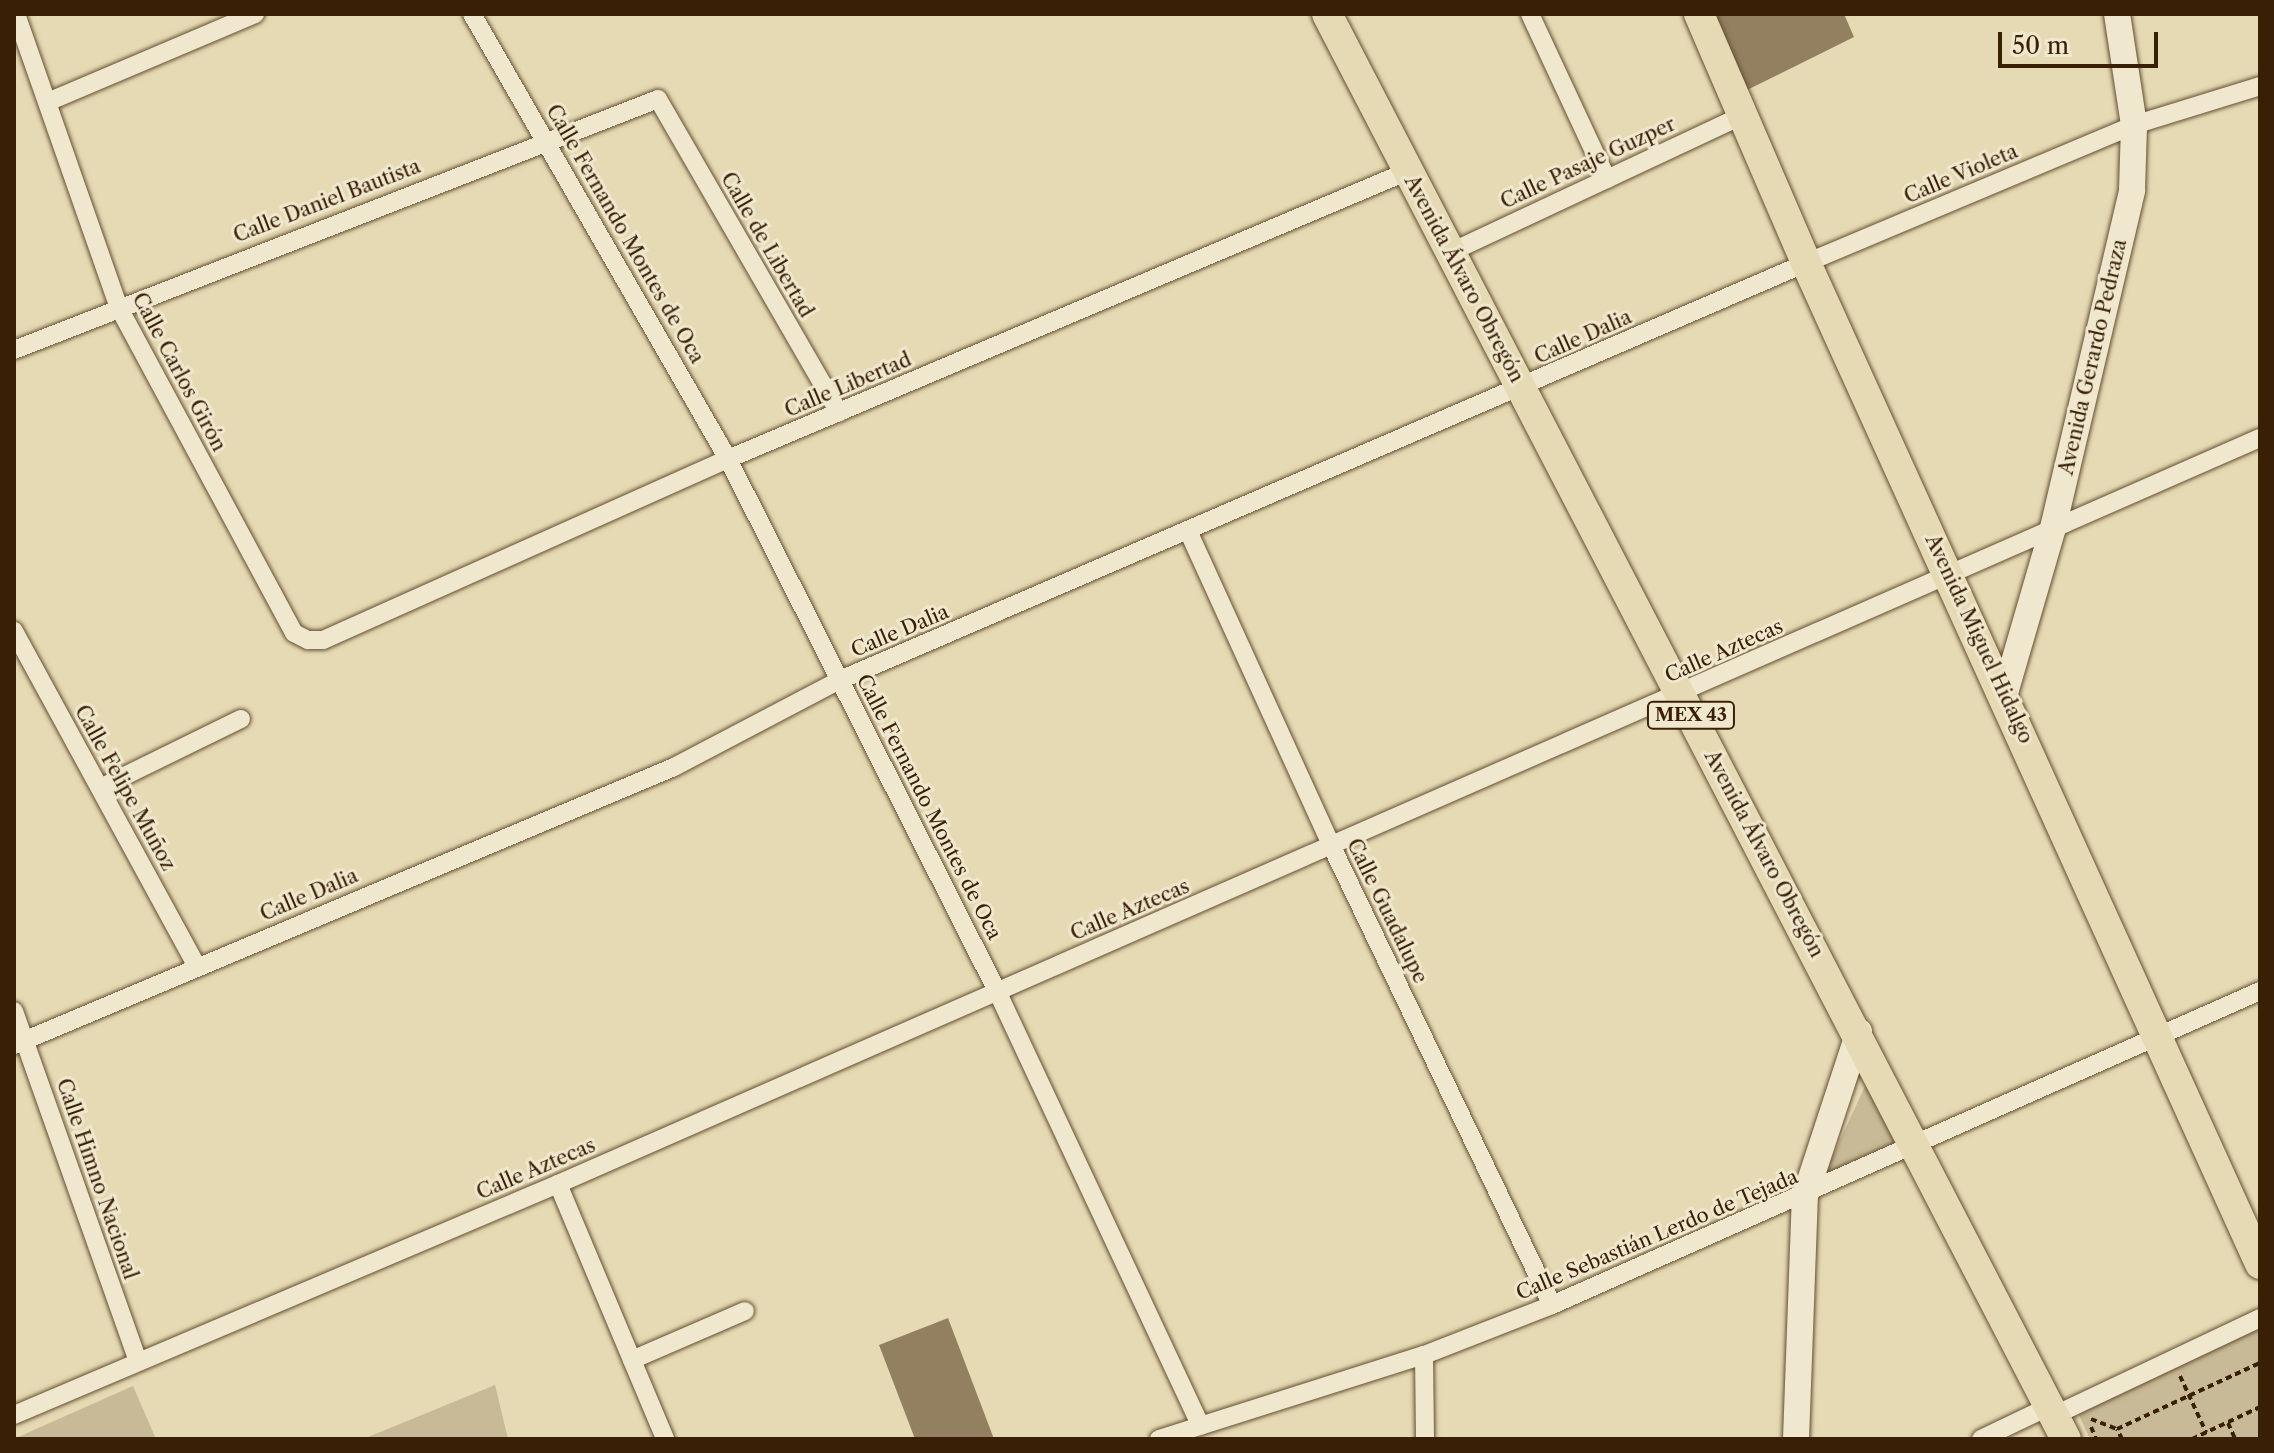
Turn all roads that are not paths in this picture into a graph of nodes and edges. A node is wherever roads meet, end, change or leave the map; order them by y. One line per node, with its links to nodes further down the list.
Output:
1 (16, 14): 10 (street, Calle Carlos Girón)
2 (255, 14): 10 (street)
3 (472, 14): 13 (street, Calle Fernando Montes de Oca)
4 (1327, 14): 14 (main road, Avenida Álvaro Obregón / MEX 43)
5 (1530, 14): 15 (street)
6 (1699, 14): 11 (main road, Avenida Miguel Hidalgo)
7 (2117, 14): 12 (street, Avenida Gerardo Pedraza)
8 (2260, 86): 12 (street, Calle Violeta)
9 (658, 99): 13 (street, Calle Daniel Bautista); 21 (street, Calle de Libertad)
10 (50, 101): 18 (street, Calle Carlos Girón)
11 (1744, 115): 15 (street, Calle Pasaje Guzper); 17 (main road, Avenida Miguel Hidalgo)
12 (2134, 125): 17 (street, Calle Violeta); 24 (street, Avenida Gerardo Pedraza)
13 (545, 140): 18 (street, Calle Daniel Bautista); 23 (street, Calle Fernando Montes de Oca)
14 (1408, 171): 16 (main road, Avenida Álvaro Obregón / MEX 43); 21 (street, Calle Libertad)
15 (1607, 179): 16 (street, Calle Pasaje Guzper)
16 (1451, 252): 20 (main road, Avenida Álvaro Obregón / MEX 43)
17 (1806, 263): 20 (street, Calle Dalia); 26 (main road, Avenida Miguel Hidalgo)
18 (118, 306): 19 (street, Calle Daniel Bautista); 28 (street, Calle Carlos Girón)
19 (14, 350)
20 (1522, 389): 25 (street, Calle Dalia); 31 (main road, Avenida Álvaro Obregón / MEX 43)
21 (839, 413): 23 (street, Calle Libertad)
22 (2260, 438): 24 (street, Calle Aztecas)
23 (728, 459): 28 (street, Calle Libertad); 29 (street, Calle Fernando Montes de Oca)
24 (2053, 528): 26 (street, Calle Aztecas); 30 (street, Avenida Gerardo Pedraza)
25 (1189, 533): 29 (street, Calle Dalia); 34 (street, Calle Guadalupe)
26 (1948, 574): 30 (main road, Avenida Miguel Hidalgo); 31 (street, Calle Aztecas)
27 (14, 631): 33 (street, Calle Felipe Muñoz)
28 (308, 640)
29 (840, 680): 35 (street, Calle Dalia); 36 (street, Calle Fernando Montes de Oca)
30 (2005, 693): 40 (main road, Avenida Miguel Hidalgo)
31 (1681, 695): 34 (street, Calle Aztecas); 39 (main road, Avenida Álvaro Obregón / MEX 43)
32 (241, 719): 33 (street)
33 (100, 788): 35 (street, Calle Felipe Muñoz)
34 (1332, 847): 36 (street, Calle Aztecas); 46 (street, Calle Guadalupe)
35 (197, 966): 41 (street, Calle Dalia)
36 (997, 991): 43 (street, Calle Aztecas); 54 (street, Calle Fernando Montes de Oca)
37 (2260, 991): 40 (street, Calle Sebastián Lerdo de Tejada)
38 (14, 1011): 41 (street, Calle Himno Nacional)
39 (1859, 1032): 42 (main road, Avenida Álvaro Obregón / MEX 43); 44 (street)
40 (2158, 1036): 42 (street, Calle Sebastián Lerdo de Tejada); 45 (main road, Avenida Miguel Hidalgo)
41 (19, 1042): 51 (street, Calle Himno Nacional)
42 (1916, 1146): 44 (street, Calle Sebastián Lerdo de Tejada); 53 (main road, Avenida Álvaro Obregón / MEX 43)
43 (558, 1184): 50 (street); 51 (street, Calle Aztecas)
44 (1805, 1196): 46 (street, Calle Sebastián Lerdo de Tejada); 58 (street)
45 (2260, 1264)
46 (1552, 1305): 49 (street, Calle Sebastián Lerdo de Tejada)
47 (745, 1311): 50 (street)
48 (2260, 1318): 53 (street)
49 (1424, 1355): 54 (street, Calle Sebastián Lerdo de Tejada); 57 (street)
50 (632, 1360): 55 (street)
51 (138, 1362): 52 (street, Calle Aztecas)
52 (14, 1415)
53 (2064, 1419): 59 (street)
54 (1201, 1426): 56 (street, Calle Sebastián Lerdo de Tejada)
55 (665, 1439)
56 (1159, 1439)
57 (1425, 1439)
58 (1796, 1439)
59 (1981, 1439)

